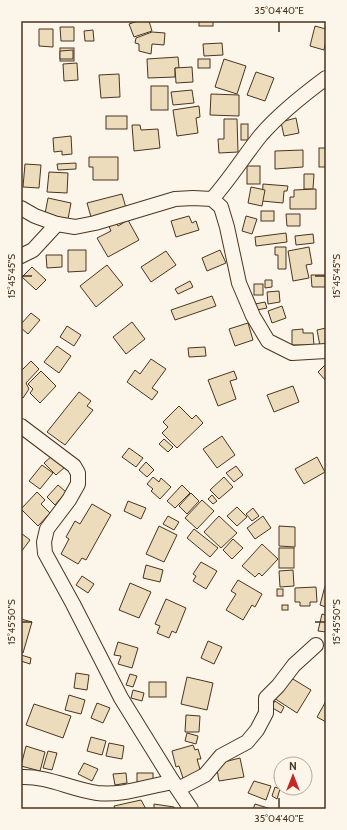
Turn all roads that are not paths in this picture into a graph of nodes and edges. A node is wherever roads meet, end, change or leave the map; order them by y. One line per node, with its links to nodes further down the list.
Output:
1 (326, 78): 2 (street)
2 (212, 199): 4 (street); 6 (street)
3 (21, 208): 4 (street)
4 (57, 224): 5 (street)
5 (21, 256)
6 (326, 351)
7 (21, 426): 10 (street)
8 (316, 645): 10 (street)
9 (21, 777): 10 (street)
10 (175, 786): 11 (street)
11 (190, 809)

